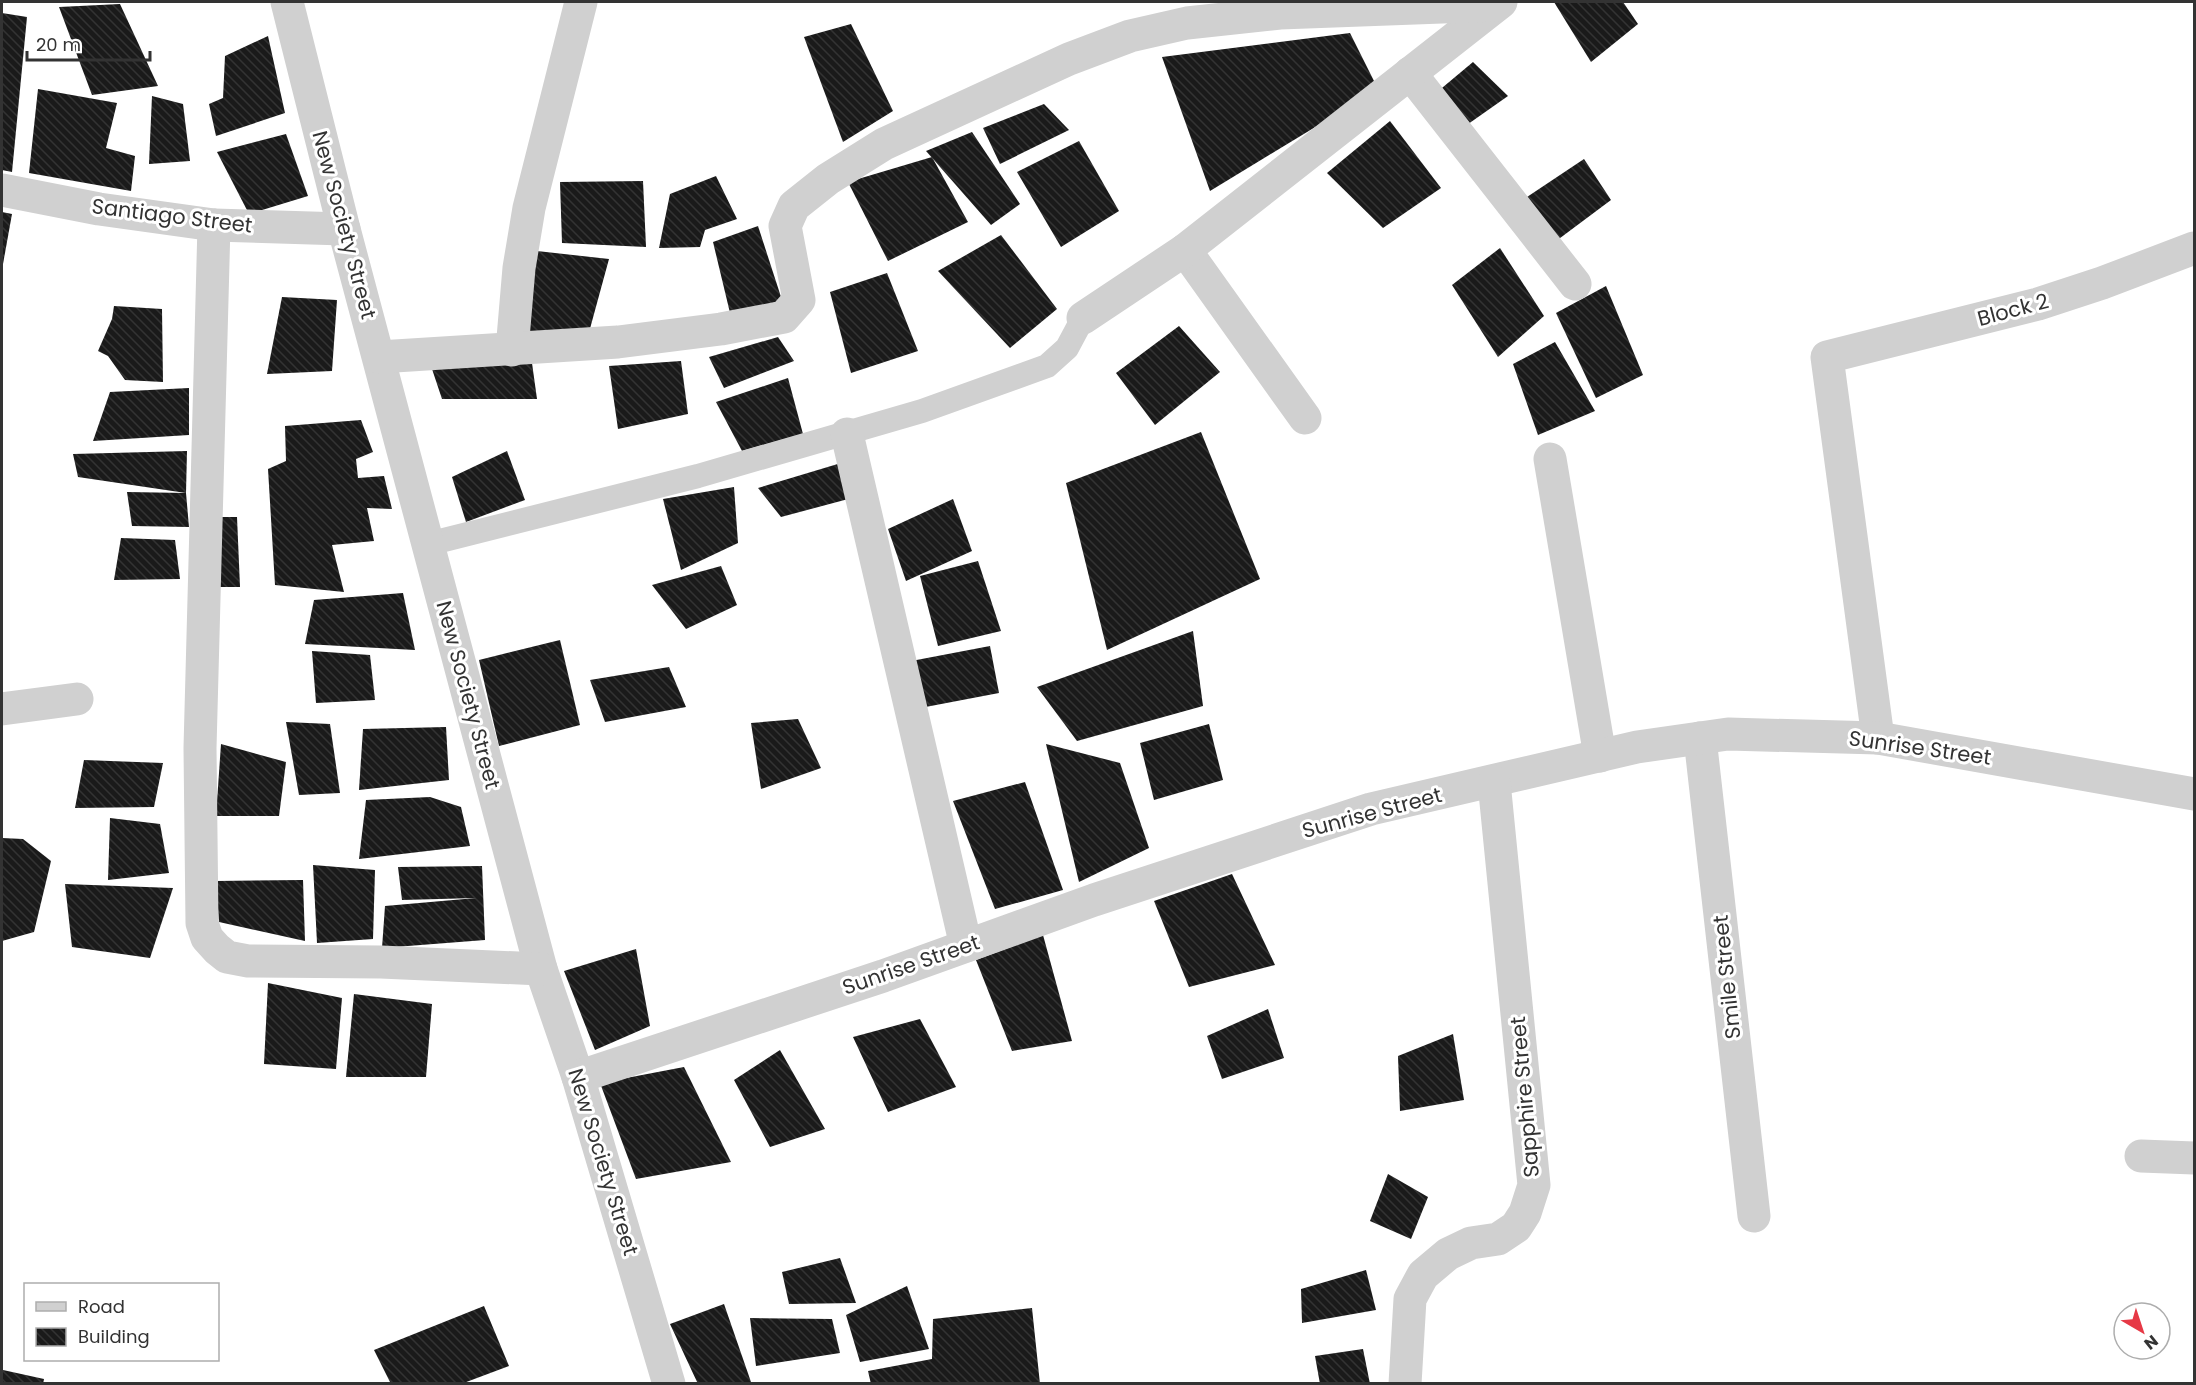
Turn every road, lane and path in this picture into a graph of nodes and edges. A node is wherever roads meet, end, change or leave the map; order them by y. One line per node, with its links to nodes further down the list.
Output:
1 (287, 2): 7 (street, New Society Street)
2 (581, 2): 12 (street)
3 (1498, 3): 4 (street); 12 (street)
4 (1410, 73): 9 (street); 10 (street)
5 (2, 190): 6 (street, Santiago Street)
6 (214, 225): 7 (street, Santiago Street); 26 (street)
7 (344, 229): 13 (street, New Society Street)
8 (2194, 248): 21 (street, Block 2)
9 (1185, 250): 11 (street); 14 (street)
10 (1575, 284)
11 (1083, 318): 15 (lane)
12 (512, 350): 13 (street)
13 (379, 357): 17 (street, New Society Street)
14 (1305, 418)
15 (847, 434): 17 (lane); 25 (street)
16 (1550, 459): 22 (street)
17 (428, 544): 26 (street, New Society Street)
18 (76, 699): 19 (street)
19 (2, 709)
20 (1700, 738): 21 (street, Sunrise Street); 22 (street, Sunrise Street); 30 (street, Smile Street)
21 (1878, 738): 24 (street, Sunrise Street)
22 (1599, 756): 23 (street, Sunrise Street)
23 (1494, 782): 25 (street, Sunrise Street); 32 (street, Sapphire Street)
24 (2194, 794)
25 (966, 946): 27 (street, Sunrise Street)
26 (540, 969): 27 (street, New Society Street)
27 (578, 1077): 31 (street, New Society Street)
28 (2141, 1156): 29 (street)
29 (2194, 1158)
30 (1754, 1216)
31 (669, 1383)
32 (1405, 1383)

